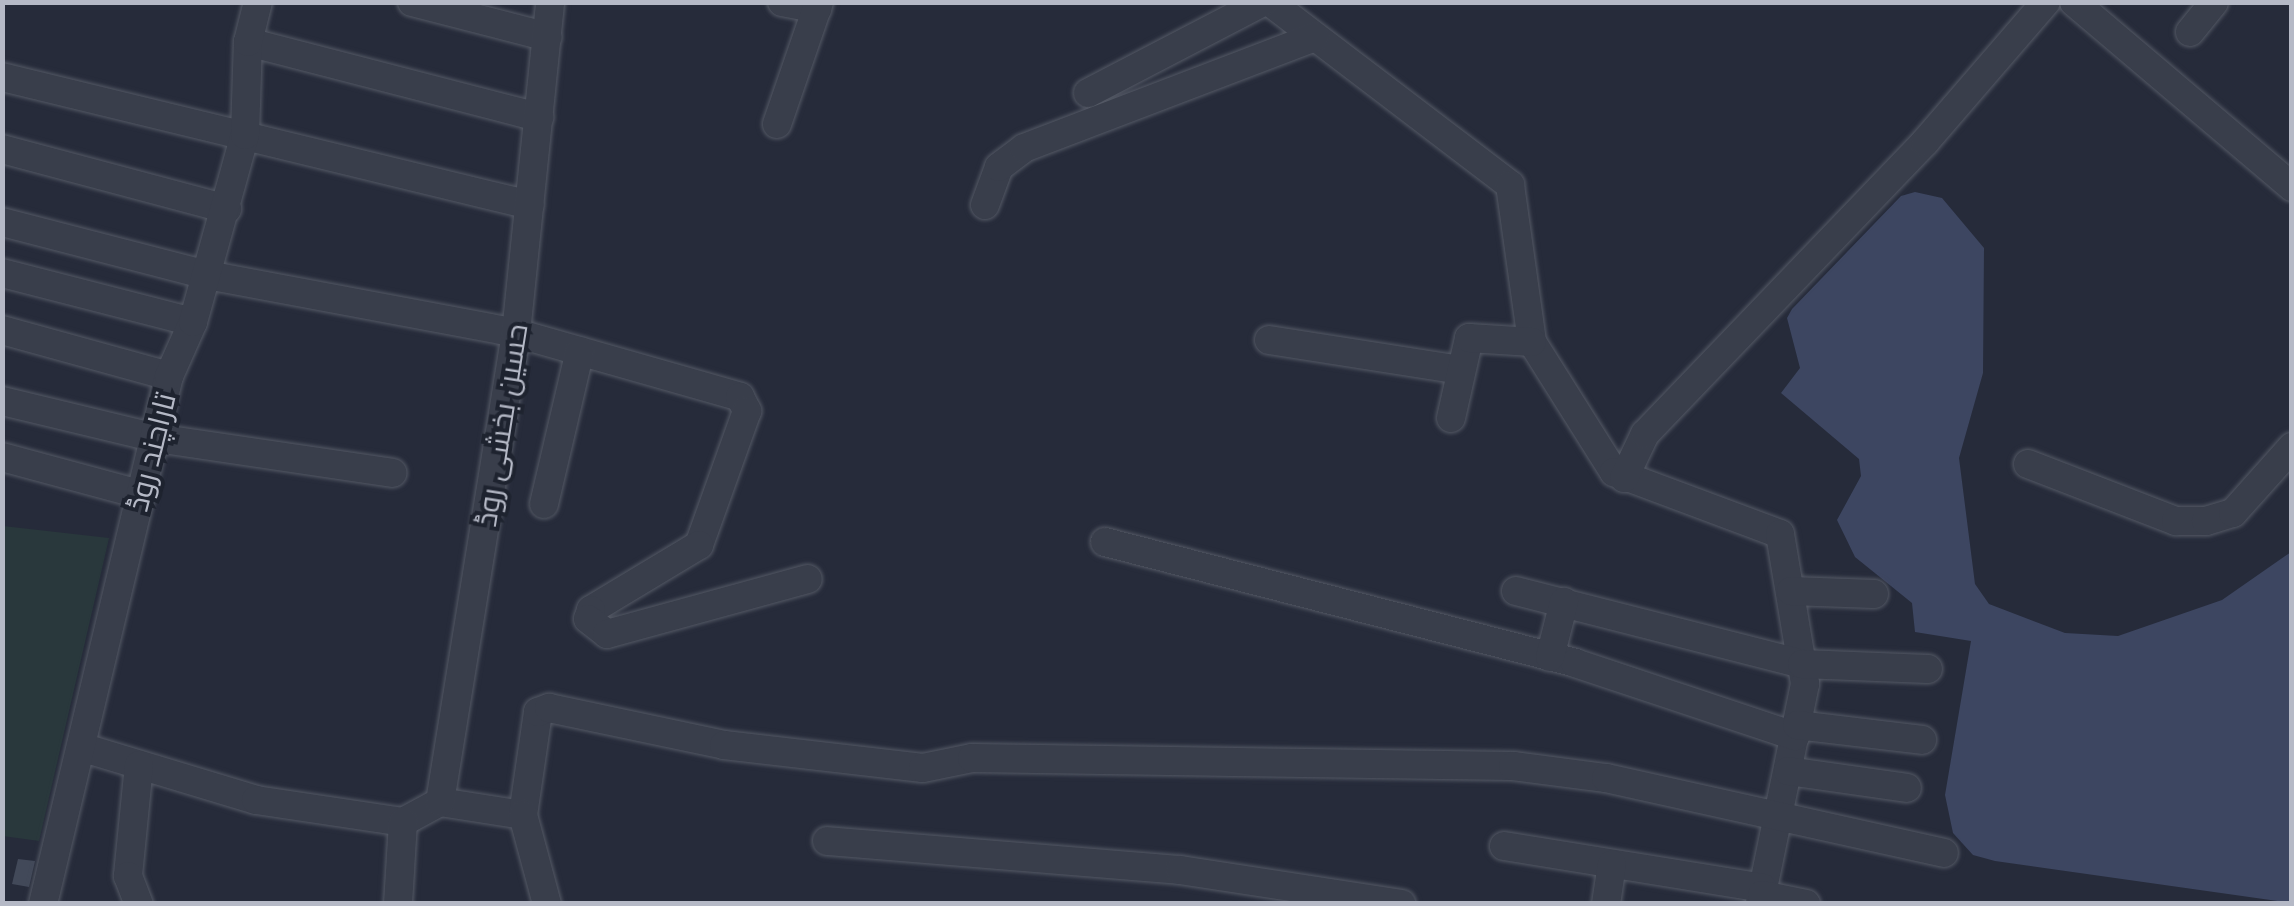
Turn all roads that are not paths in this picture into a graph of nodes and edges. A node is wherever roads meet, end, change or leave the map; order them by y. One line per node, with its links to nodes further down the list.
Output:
1 (258, 2): 13 (street, تاراچند روڈ)
2 (412, 2): 11 (street)
3 (550, 2): 11 (street, حسین بخشی روڈ)
4 (782, 2): 9 (street)
5 (1266, 2): 12 (street); 15 (street)
6 (2046, 2): 42 (street)
7 (2074, 2): 20 (street)
8 (2214, 2): 10 (street)
9 (818, 6): 17 (street)
10 (2190, 32)
11 (548, 37): 16 (street, حسین بخشی روڈ)
12 (1315, 37): 22 (street); 31 (street)
13 (248, 42): 16 (street); 18 (street, تاراچند روڈ)
14 (2, 76): 18 (street)
15 (1088, 94)
16 (539, 117): 21 (street, حسین بخشی روڈ)
17 (776, 124)
18 (245, 135): 21 (street); 23 (street, تاراچند روڈ)
19 (2, 149): 23 (street)
20 (2292, 187)
21 (530, 205): 29 (street, حسین بخشی روڈ)
22 (985, 205)
23 (227, 208): 26 (street, تاراچند روڈ)
24 (2, 222): 26 (street)
25 (2, 273): 27 (street)
26 (207, 275): 27 (street, تاراچند روڈ); 29 (street)
27 (193, 322): 34 (street, تاراچند روڈ)
28 (2, 330): 34 (street)
29 (516, 333): 32 (street); 60 (street, حسین بخشی روڈ)
30 (1269, 340): 33 (street)
31 (1532, 342): 33 (street); 42 (street)
32 (580, 351): 44 (street); 46 (street)
33 (1460, 370): 36 (street)
34 (169, 376): 37 (street, تاراچند روڈ)
35 (2, 402): 37 (street)
36 (1450, 418)
37 (156, 438): 41 (street); 43 (street, تاراچند روڈ)
38 (2292, 447): 40 (street)
39 (2, 457): 43 (street)
40 (2028, 464)
41 (392, 473)
42 (1624, 478): 48 (street)
43 (139, 494): 56 (street, تاراچند روڈ)
44 (544, 504)
45 (1105, 542): 51 (street)
46 (808, 578)
47 (1516, 591): 50 (street)
48 (1790, 592): 49 (street); 52 (street)
49 (1874, 594)
50 (1564, 602): 51 (street); 52 (street)
51 (1550, 657): 54 (street)
52 (1802, 664): 53 (street); 54 (street)
53 (1928, 668)
54 (1796, 731): 55 (street); 58 (street)
55 (1922, 740)
56 (84, 748): 57 (street); 69 (street, تاراچند روڈ)
57 (139, 765): 63 (street); 70 (street)
58 (1788, 771): 59 (street); 62 (street)
59 (1907, 788)
60 (440, 802): 61 (street); 63 (street)
61 (522, 815): 62 (street); 72 (street)
62 (1780, 818): 66 (street); 68 (street)
63 (403, 822): 71 (street)
64 (827, 841): 73 (street)
65 (1504, 846): 67 (street)
66 (1944, 853)
67 (1612, 864): 68 (street); 74 (street)
68 (1762, 896): 75 (street)
69 (43, 904)
70 (139, 904)
71 (398, 904)
72 (547, 904)
73 (1401, 904)
74 (1606, 904)
75 (1806, 904)

